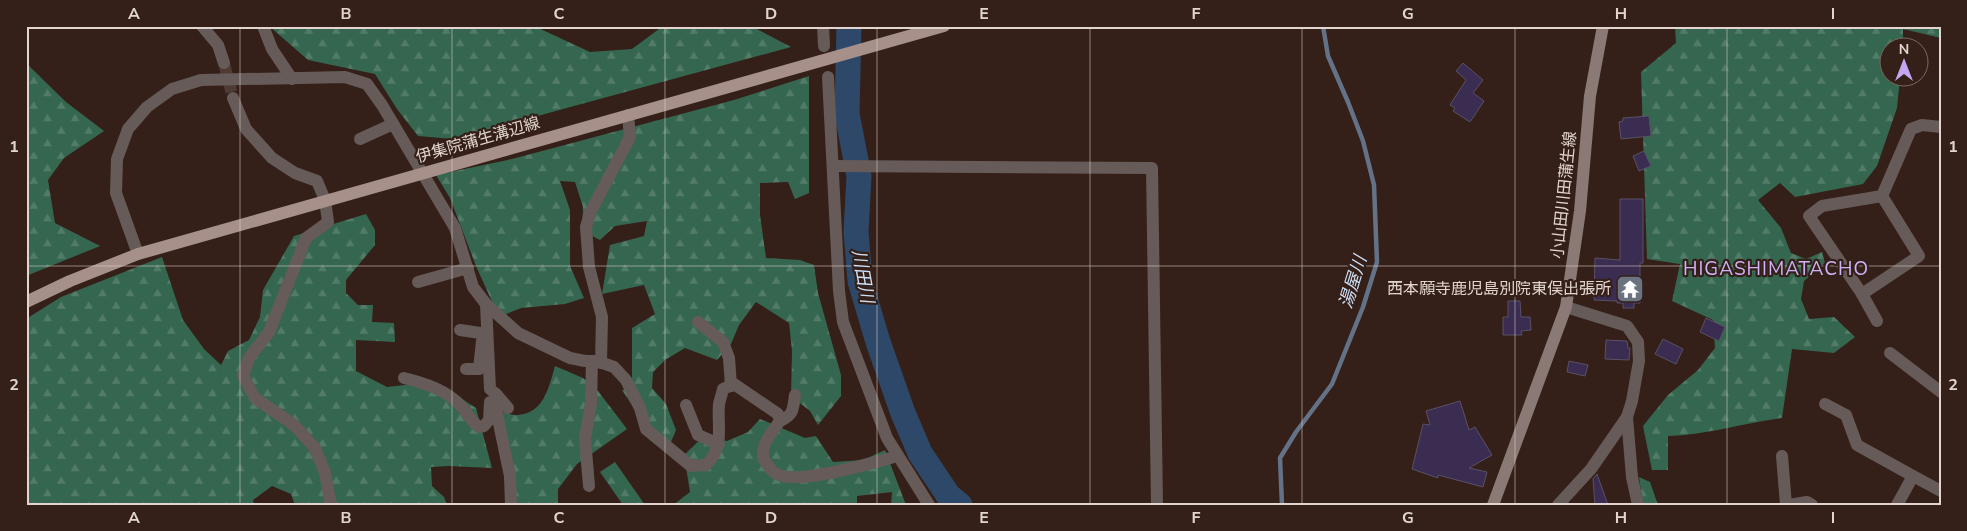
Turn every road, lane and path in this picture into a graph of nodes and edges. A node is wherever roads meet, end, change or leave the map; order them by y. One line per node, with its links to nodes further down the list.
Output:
1 (202, 26): 7 (street)
2 (263, 26): 9 (street)
3 (823, 26): 6 (street)
4 (944, 26): 11 (main road, 伊集院蒲生溝辺線)
5 (1603, 26): 24 (main road, 小山田川田蒲生線)
6 (824, 46)
7 (224, 63)
8 (828, 77): 15 (street)
9 (292, 79): 13 (street); 18 (street)
10 (233, 98): 17 (street)
11 (628, 115): 17 (main road, 伊集院蒲生溝辺線); 30 (street)
12 (1941, 127): 16 (street)
13 (395, 128): 14 (street); 19 (street)
14 (360, 140)
15 (834, 166): 43 (street); 51 (street)
16 (1882, 196): 21 (street); 21 (street)
17 (325, 200): 18 (main road, 伊集院蒲生溝辺線); 48 (street)
18 (138, 254): 22 (main road, 伊集院蒲生溝辺線)
19 (468, 268): 20 (street); 23 (street)
20 (418, 282)
21 (1862, 294): 25 (street)
22 (26, 302)
23 (486, 304): 28 (street); 30 (street)
24 (1566, 307): 40 (street); 52 (main road, 小山田川田蒲生線)
25 (1877, 321)
26 (698, 322): 33 (street)
27 (460, 330): 28 (street)
28 (485, 334): 31 (street); 34 (street)
29 (1890, 352): 35 (street)
30 (597, 362): 42 (street); 46 (street)
31 (466, 369)
32 (404, 378): 34 (street)
33 (731, 386): 41 (street); 42 (street)
34 (493, 392): 39 (street); 49 (street)
35 (1941, 392)
36 (795, 395): 41 (street)
37 (1825, 404): 45 (street)
38 (686, 405): 42 (street)
39 (508, 408)
40 (1627, 417): 53 (street); 54 (street)
41 (780, 421): 43 (street)
42 (719, 444)
43 (898, 456): 50 (street)
44 (1782, 456): 55 (street)
45 (1913, 476): 47 (street); 57 (street)
46 (589, 486)
47 (1941, 491)
48 (331, 505)
49 (511, 505)
50 (929, 505)
51 (1156, 505)
52 (1493, 505)
53 (1558, 505)
54 (1638, 505)
55 (1787, 505): 56 (street)
56 (1812, 505)
57 (1897, 505)

